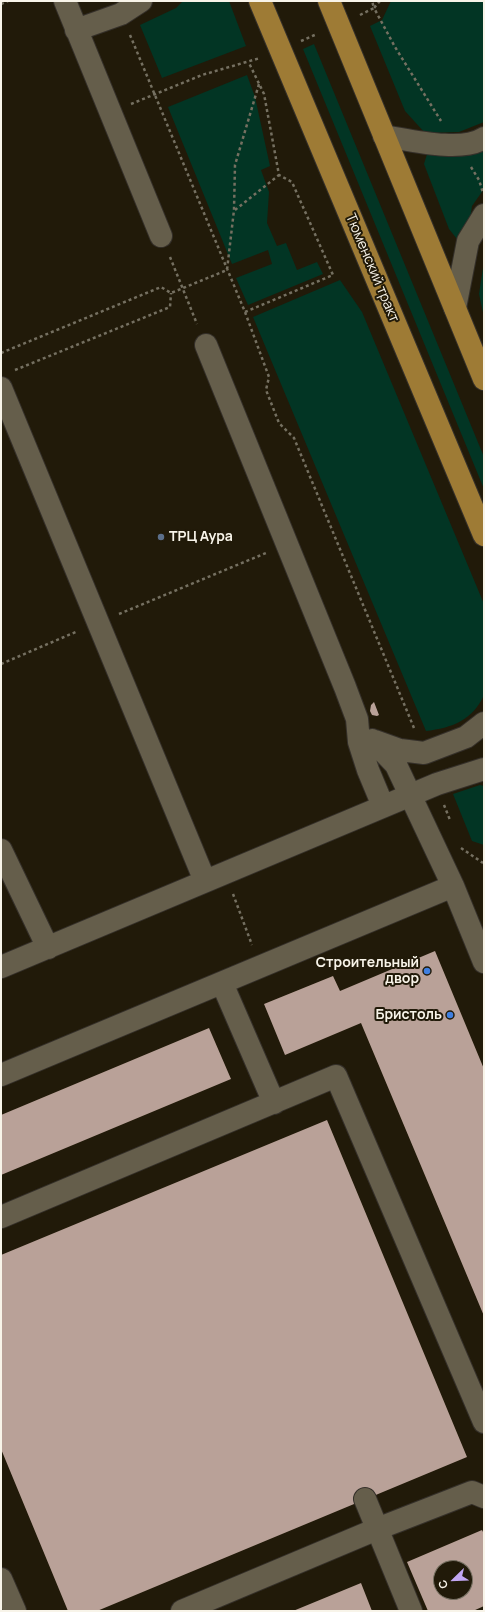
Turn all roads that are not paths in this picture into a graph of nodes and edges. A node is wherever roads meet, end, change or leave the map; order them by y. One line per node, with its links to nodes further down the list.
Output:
1 (65, 1): 5 (lane)
2 (141, 1): 5 (lane)
3 (260, 1): 14 (main road, Тюменский тракт)
4 (329, 1): 6 (main road)
5 (76, 30): 9 (lane)
6 (384, 136): 7 (lane); 10 (main road)
7 (484, 138)
8 (484, 215): 10 (lane)
9 (161, 236)
10 (455, 308): 12 (main road)
11 (206, 345): 15 (lane)
12 (484, 379)
13 (5, 380): 22 (lane)
14 (484, 535)
15 (357, 719): 17 (lane); 20 (lane)
16 (484, 723): 17 (lane)
17 (372, 740): 19 (lane)
18 (484, 769): 19 (lane)
19 (410, 795): 20 (lane); 23 (lane)
20 (383, 806): 22 (lane)
21 (1, 850): 24 (lane)
22 (205, 881): 24 (lane)
23 (453, 886): 25 (lane); 27 (lane)
24 (48, 948): 26 (lane)
25 (484, 962)
26 (1, 967)
27 (222, 983): 28 (lane); 29 (lane)
28 (1, 1075)
29 (274, 1103): 30 (lane); 31 (lane)
30 (1, 1217)
31 (484, 1422)
32 (484, 1497): 34 (lane)
33 (365, 1499): 34 (lane)
34 (377, 1529): 37 (lane); 38 (lane)
35 (1, 1579): 36 (lane)
36 (15, 1611)
37 (182, 1611)
38 (411, 1611)

